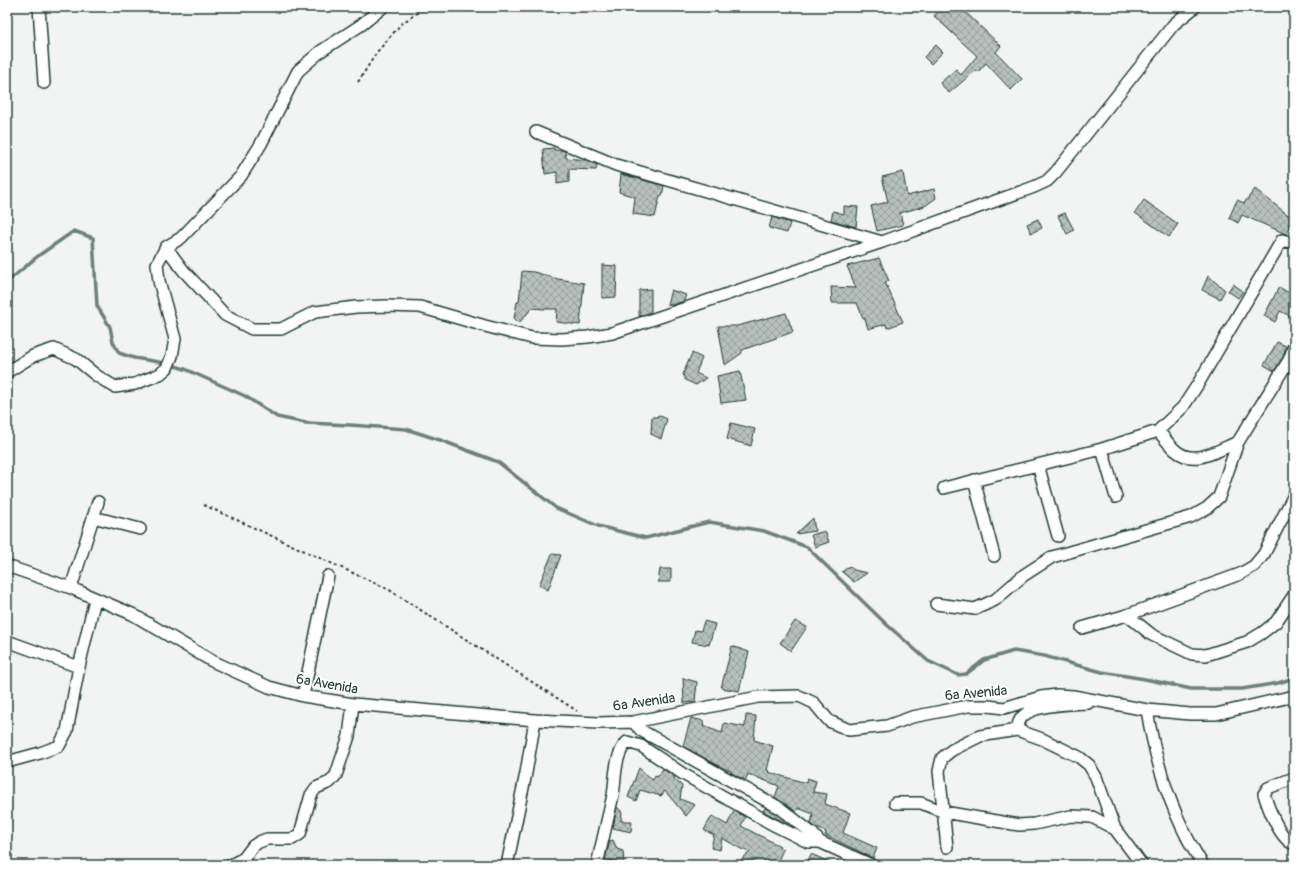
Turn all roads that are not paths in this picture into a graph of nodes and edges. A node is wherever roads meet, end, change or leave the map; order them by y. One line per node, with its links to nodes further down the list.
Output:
1 (39, 7): 4 (street)
2 (383, 7): 8 (street)
3 (1195, 7): 6 (street)
4 (44, 83)
5 (536, 132): 6 (street)
6 (882, 242): 8 (street)
7 (1294, 243): 11 (street)
8 (166, 247): 10 (street)
9 (1294, 346): 12 (street)
10 (7, 372)
11 (1158, 431): 12 (street); 13 (street)
12 (1238, 442): 29 (street)
13 (1102, 449): 14 (street); 18 (street)
14 (1038, 465): 15 (street); 22 (street)
15 (974, 480): 16 (street); 23 (street)
16 (944, 488)
17 (1294, 495): 30 (street)
18 (1116, 497)
19 (98, 502): 20 (street)
20 (93, 517): 21 (street); 26 (street)
21 (140, 529)
22 (1058, 536)
23 (994, 556)
24 (7, 566): 26 (street, 6a Avenida)
25 (328, 576): 34 (street)
26 (71, 588): 28 (street, 6a Avenida)
27 (1294, 595): 30 (street)
28 (95, 599): 33 (street); 34 (street, 6a Avenida)
29 (936, 604)
30 (1127, 615): 31 (street)
31 (1082, 628)
32 (7, 641): 33 (street)
33 (79, 667): 44 (street)
34 (303, 696): 37 (street, 6a Avenida)
35 (1294, 696): 38 (street, 6a Avenida)
36 (1100, 702): 38 (street, 6a Avenida); 40 (street, 6a Avenida); 42 (street)
37 (352, 704): 39 (street, 6a Avenida); 52 (street)
38 (1146, 710): 57 (street)
39 (535, 720): 40 (street, 6a Avenida); 53 (street)
40 (633, 722): 41 (street)
41 (642, 730): 43 (street); 49 (street)
42 (1017, 730): 47 (street); 48 (street)
43 (641, 746): 49 (street); 54 (street)
44 (7, 762)
45 (1294, 778): 50 (street)
46 (895, 803): 47 (street)
47 (944, 812): 48 (street); 51 (street)
48 (1115, 829): 56 (street)
49 (820, 842): 55 (street)
50 (1294, 844)
51 (947, 847)
52 (231, 865)
53 (507, 865)
54 (597, 865)
55 (871, 865)
56 (1142, 865)
57 (1203, 865)

